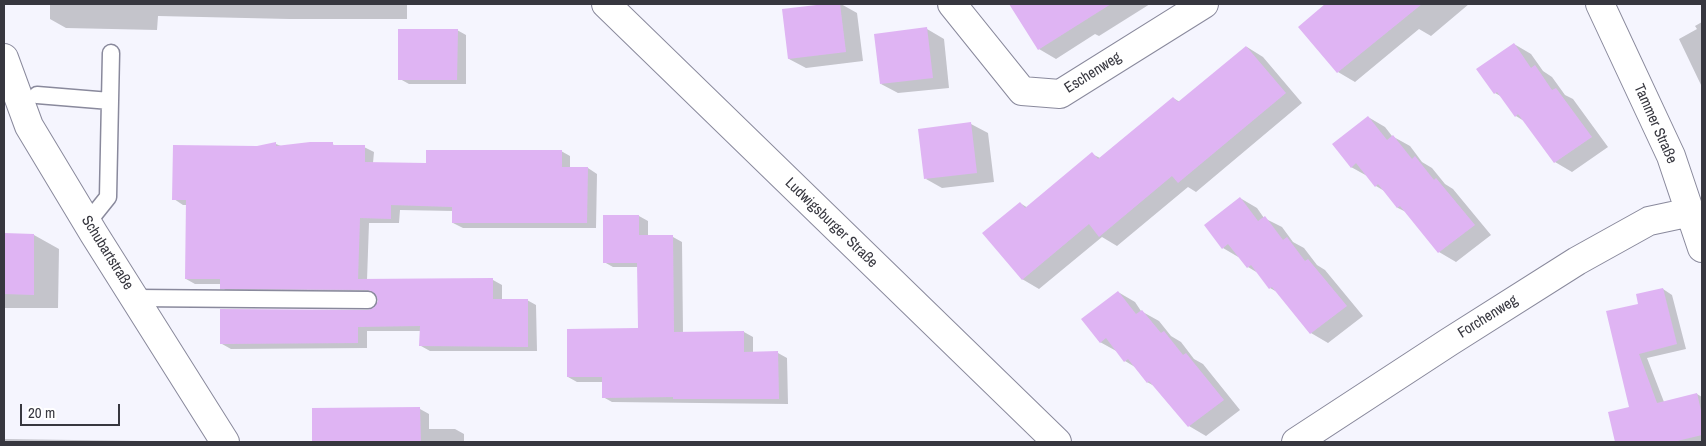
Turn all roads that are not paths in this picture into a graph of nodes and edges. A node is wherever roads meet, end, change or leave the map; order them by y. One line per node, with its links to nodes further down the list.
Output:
1 (606, 4): 15 (street, Ludwigsburger Straße)
2 (952, 4): 3 (street, Eschenweg)
3 (1204, 4)
4 (1607, 6): 9 (street, Tammer Straße)
5 (111, 53): 8 (lane)
6 (4, 58): 10 (street, Schubartstraße)
7 (37, 95): 8 (lane)
8 (110, 101): 10 (lane)
9 (1691, 212): 11 (street, Tammer Straße); 16 (street, Forchenweg)
10 (88, 222): 12 (street, Schubartstraße)
11 (1702, 248)
12 (135, 298): 13 (lane); 14 (street, Schubartstraße)
13 (368, 300)
14 (225, 442)
15 (1057, 442)
16 (1296, 442)

